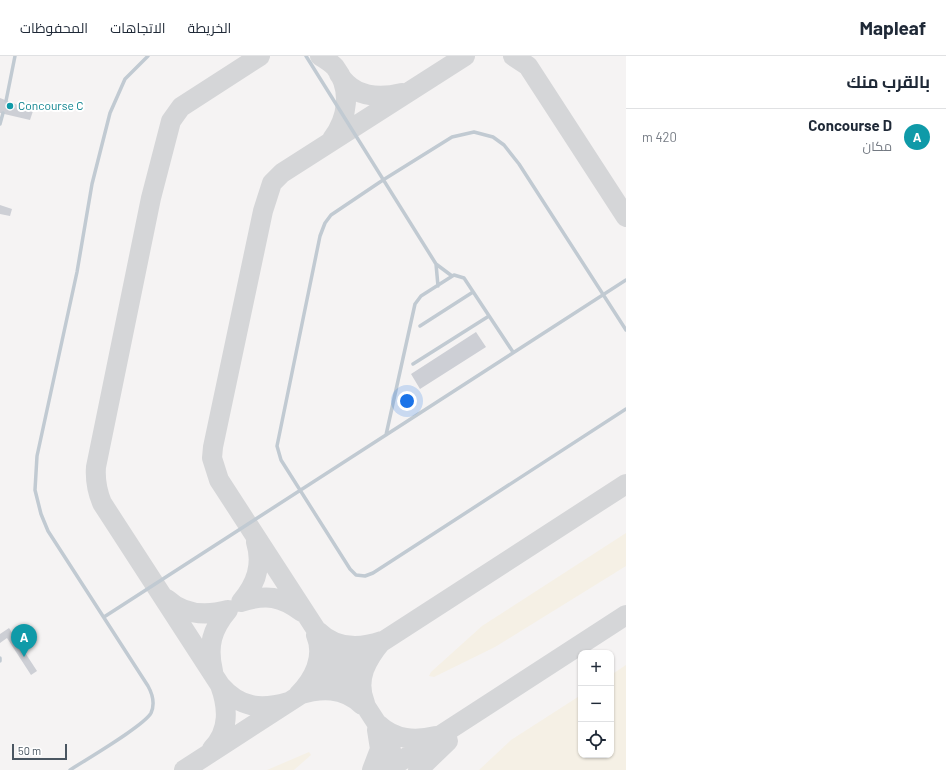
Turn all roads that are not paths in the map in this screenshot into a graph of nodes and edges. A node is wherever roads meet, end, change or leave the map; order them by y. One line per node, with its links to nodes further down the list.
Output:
1 (15, 56): 4 (lane)
2 (148, 56): 22 (lane)
3 (306, 56): 7 (lane)
4 (6, 101)
5 (3, 113): 6 (lane)
6 (0, 124)
7 (383, 180): 8 (lane); 13 (lane); 21 (lane)
8 (436, 264): 9 (lane); 11 (lane)
9 (452, 276): 11 (lane); 12 (lane)
10 (626, 280): 13 (lane)
11 (438, 286): 20 (lane)
12 (473, 292): 14 (lane); 15 (lane)
13 (603, 295): 16 (lane); 17 (lane)
14 (489, 316): 17 (lane); 18 (lane)
15 (420, 326)
16 (626, 330)
17 (513, 352): 20 (lane)
18 (413, 364)
19 (626, 409): 21 (lane)
20 (386, 435): 21 (lane)
21 (299, 491): 22 (lane)
22 (104, 618): 25 (lane)
23 (0, 658): 24 (lane)
24 (0, 661)
25 (70, 770)

